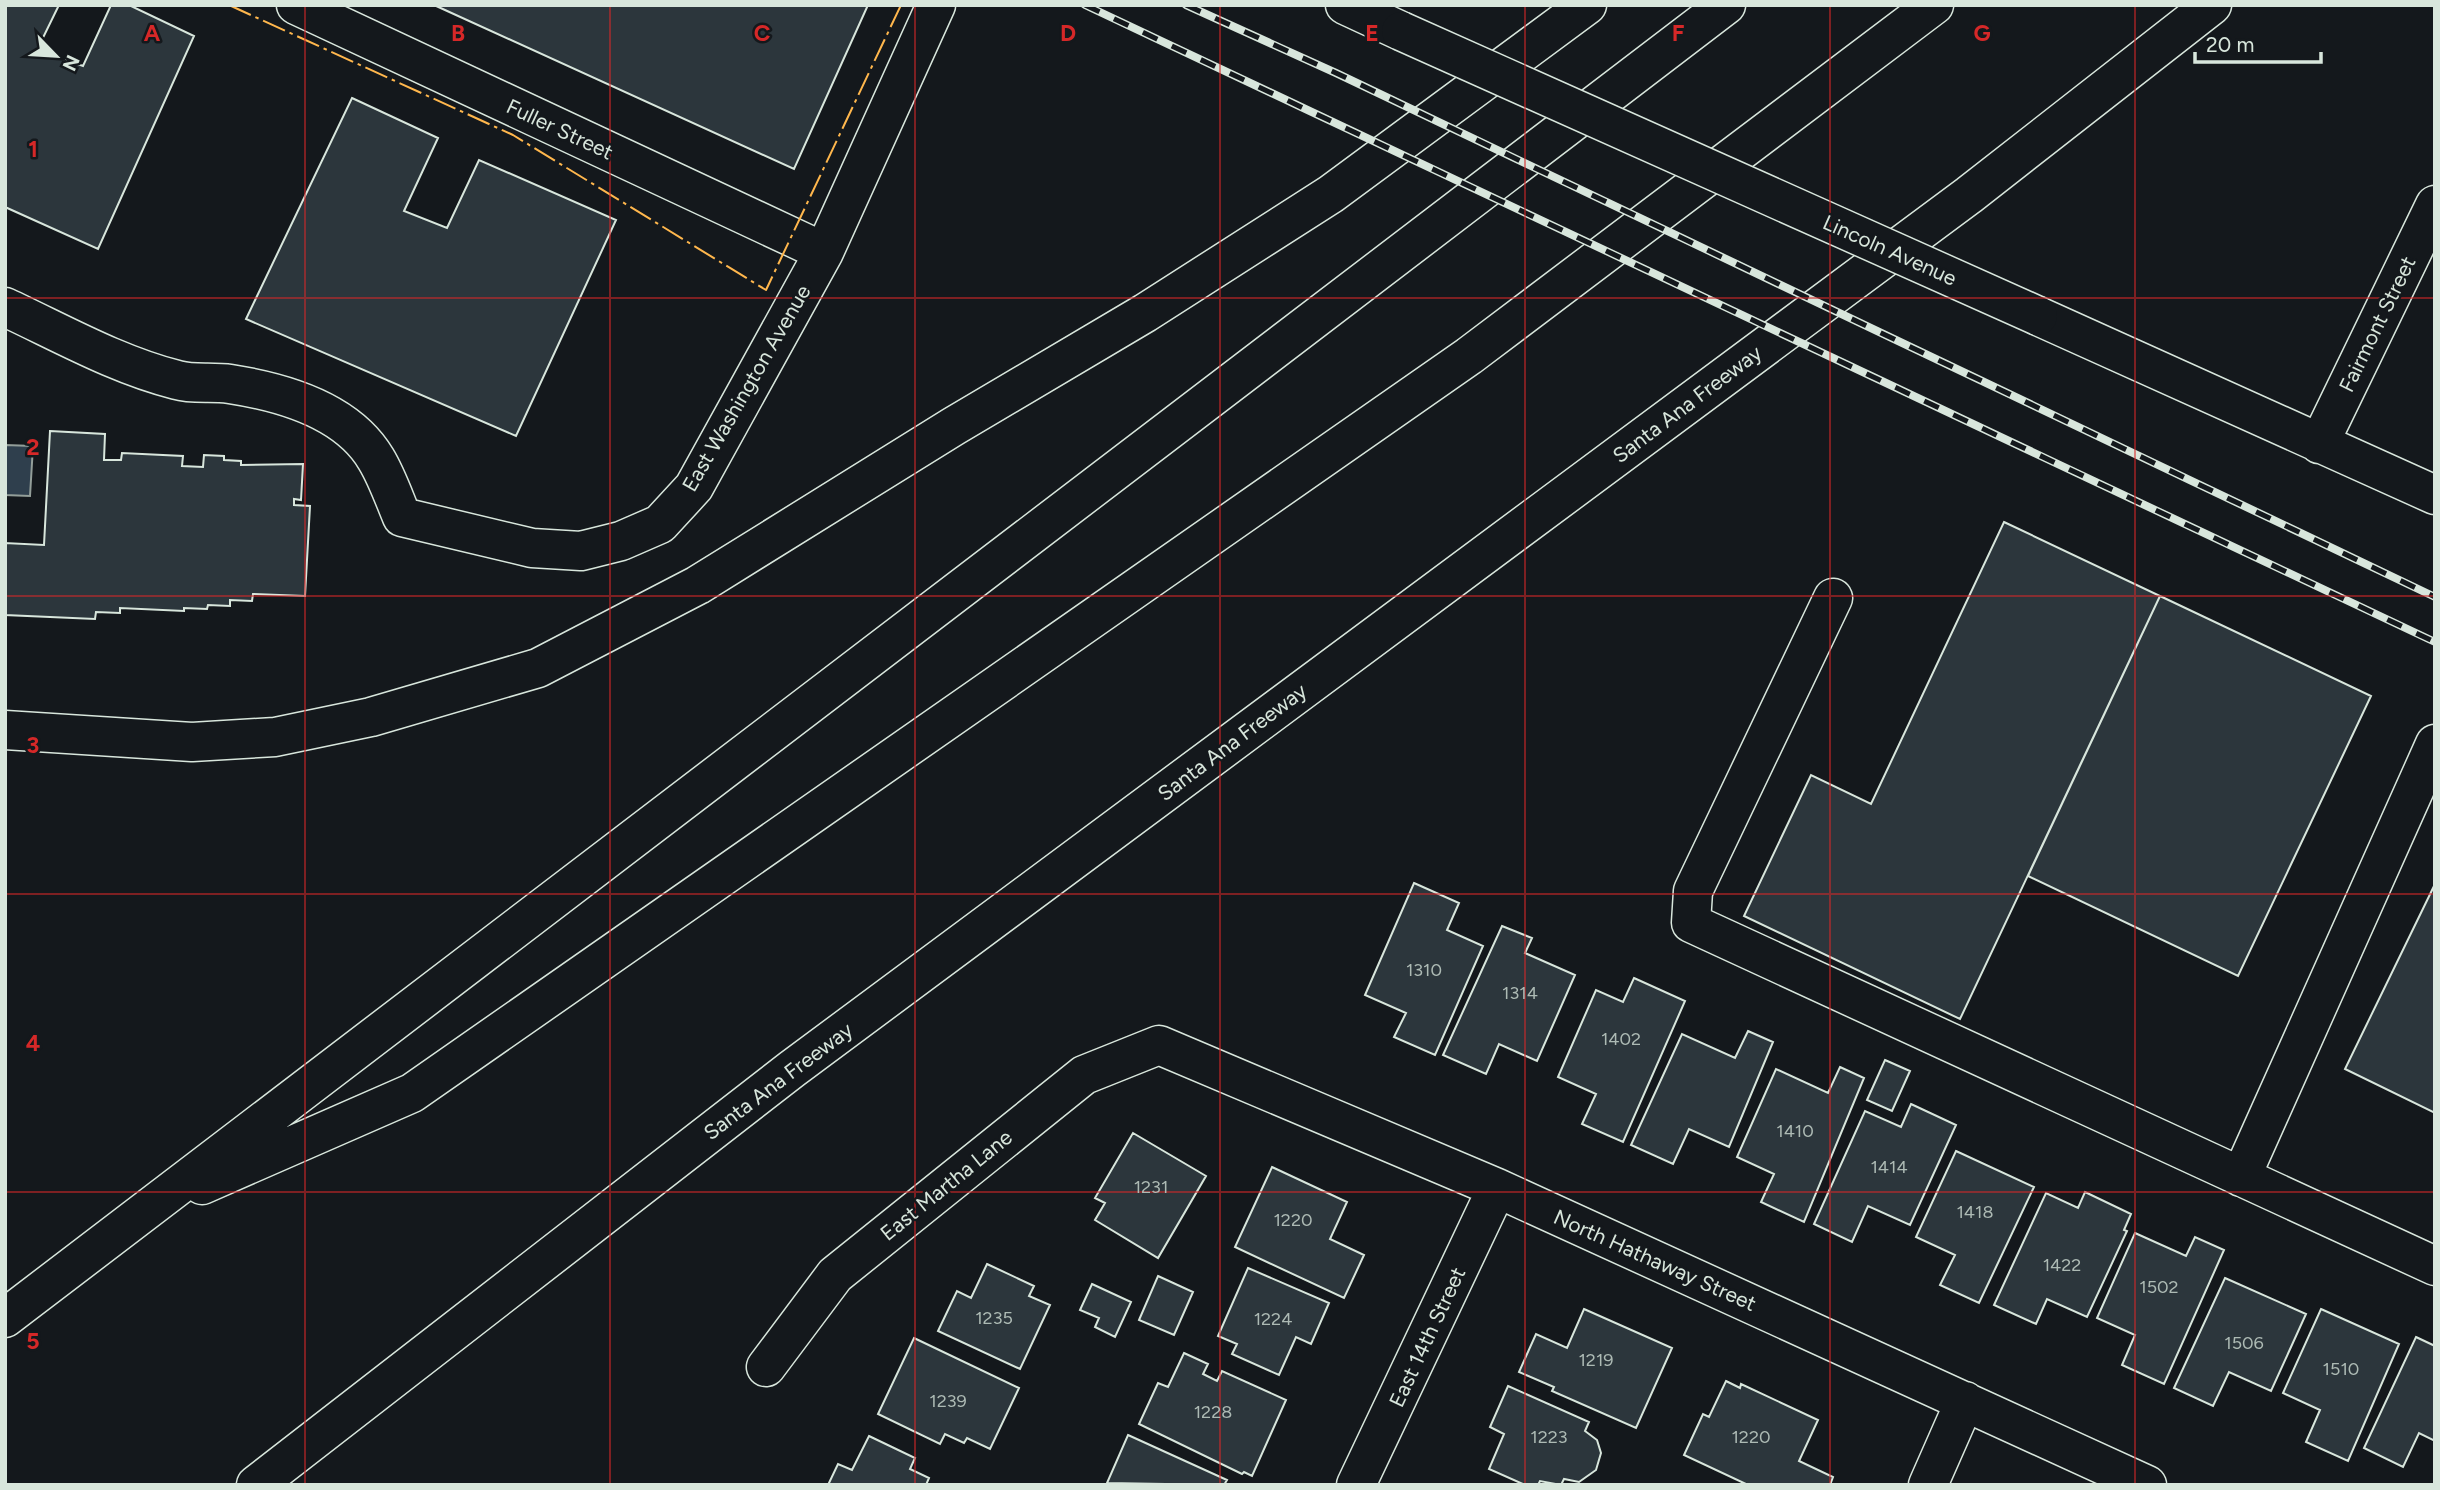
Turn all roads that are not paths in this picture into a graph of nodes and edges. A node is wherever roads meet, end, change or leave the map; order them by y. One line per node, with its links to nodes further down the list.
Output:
1 (296, 5): 9 (main road, Fuller Street)
2 (936, 5): 9 (main road, East Washington Avenue)
3 (1345, 5): 11 (main road, Lincoln Avenue, bridge)
4 (1587, 5): 14 (main road)
5 (1726, 5): 19 (main road)
6 (1934, 5): 19 (main road)
7 (2212, 5): 24 (main road, Santa Ana Freeway)
8 (2435, 205): 11 (main road, Fairmont Street)
9 (824, 252): 10 (main road, East Washington Avenue)
10 (5, 307)
11 (2319, 443): 12 (main road, Lincoln Avenue)
12 (2435, 495)
13 (1833, 598): 17 (main road)
14 (5, 730)
15 (2435, 744): 17 (main road)
16 (1159, 1045): 18 (main road, North Hathaway Street); 22 (main road, East Martha Lane)
17 (2241, 1177): 20 (main road)
18 (1497, 1188): 23 (main road, North Hathaway Street); 25 (main road, East 14th Street)
19 (146, 1210): 21 (main road)
20 (2435, 1266)
21 (5, 1318)
22 (766, 1367)
23 (1965, 1401): 26 (main road); 27 (main road, North Hathaway Street)
24 (256, 1485)
25 (1356, 1485)
26 (1928, 1485)
27 (2147, 1485)

